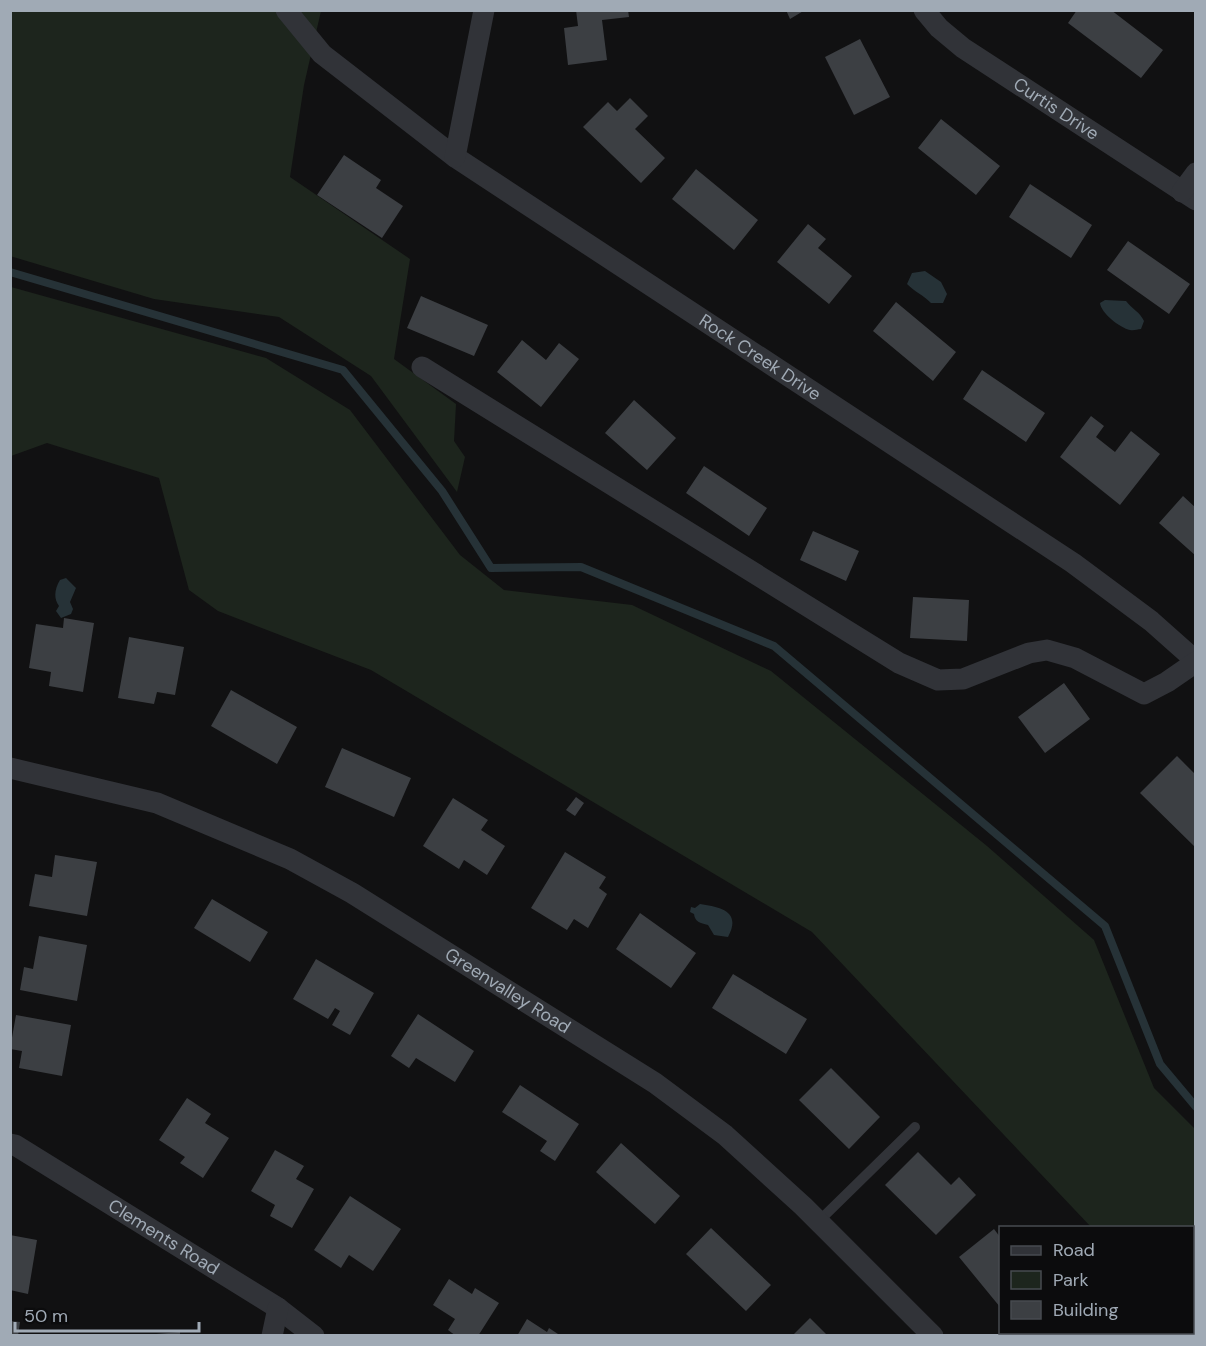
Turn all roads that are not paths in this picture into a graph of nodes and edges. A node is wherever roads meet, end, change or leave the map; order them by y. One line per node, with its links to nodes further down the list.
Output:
1 (286, 10): 4 (street, Rock Creek Drive)
2 (484, 10): 4 (street)
3 (924, 10): 6 (street, Curtis Drive)
4 (455, 157): 8 (street, Rock Creek Drive)
5 (1196, 173): 6 (street)
6 (1189, 196)
7 (422, 367): 8 (street, Rock Creek Drive)
8 (1196, 662)
9 (10, 768): 12 (street, Greenvalley Road)
10 (915, 1127): 12 (lane)
11 (10, 1144): 13 (street, Clements Road)
12 (819, 1221): 16 (street, Greenvalley Road)
13 (278, 1308): 14 (street); 15 (street, Clements Road)
14 (272, 1335)
15 (314, 1335)
16 (933, 1335)

